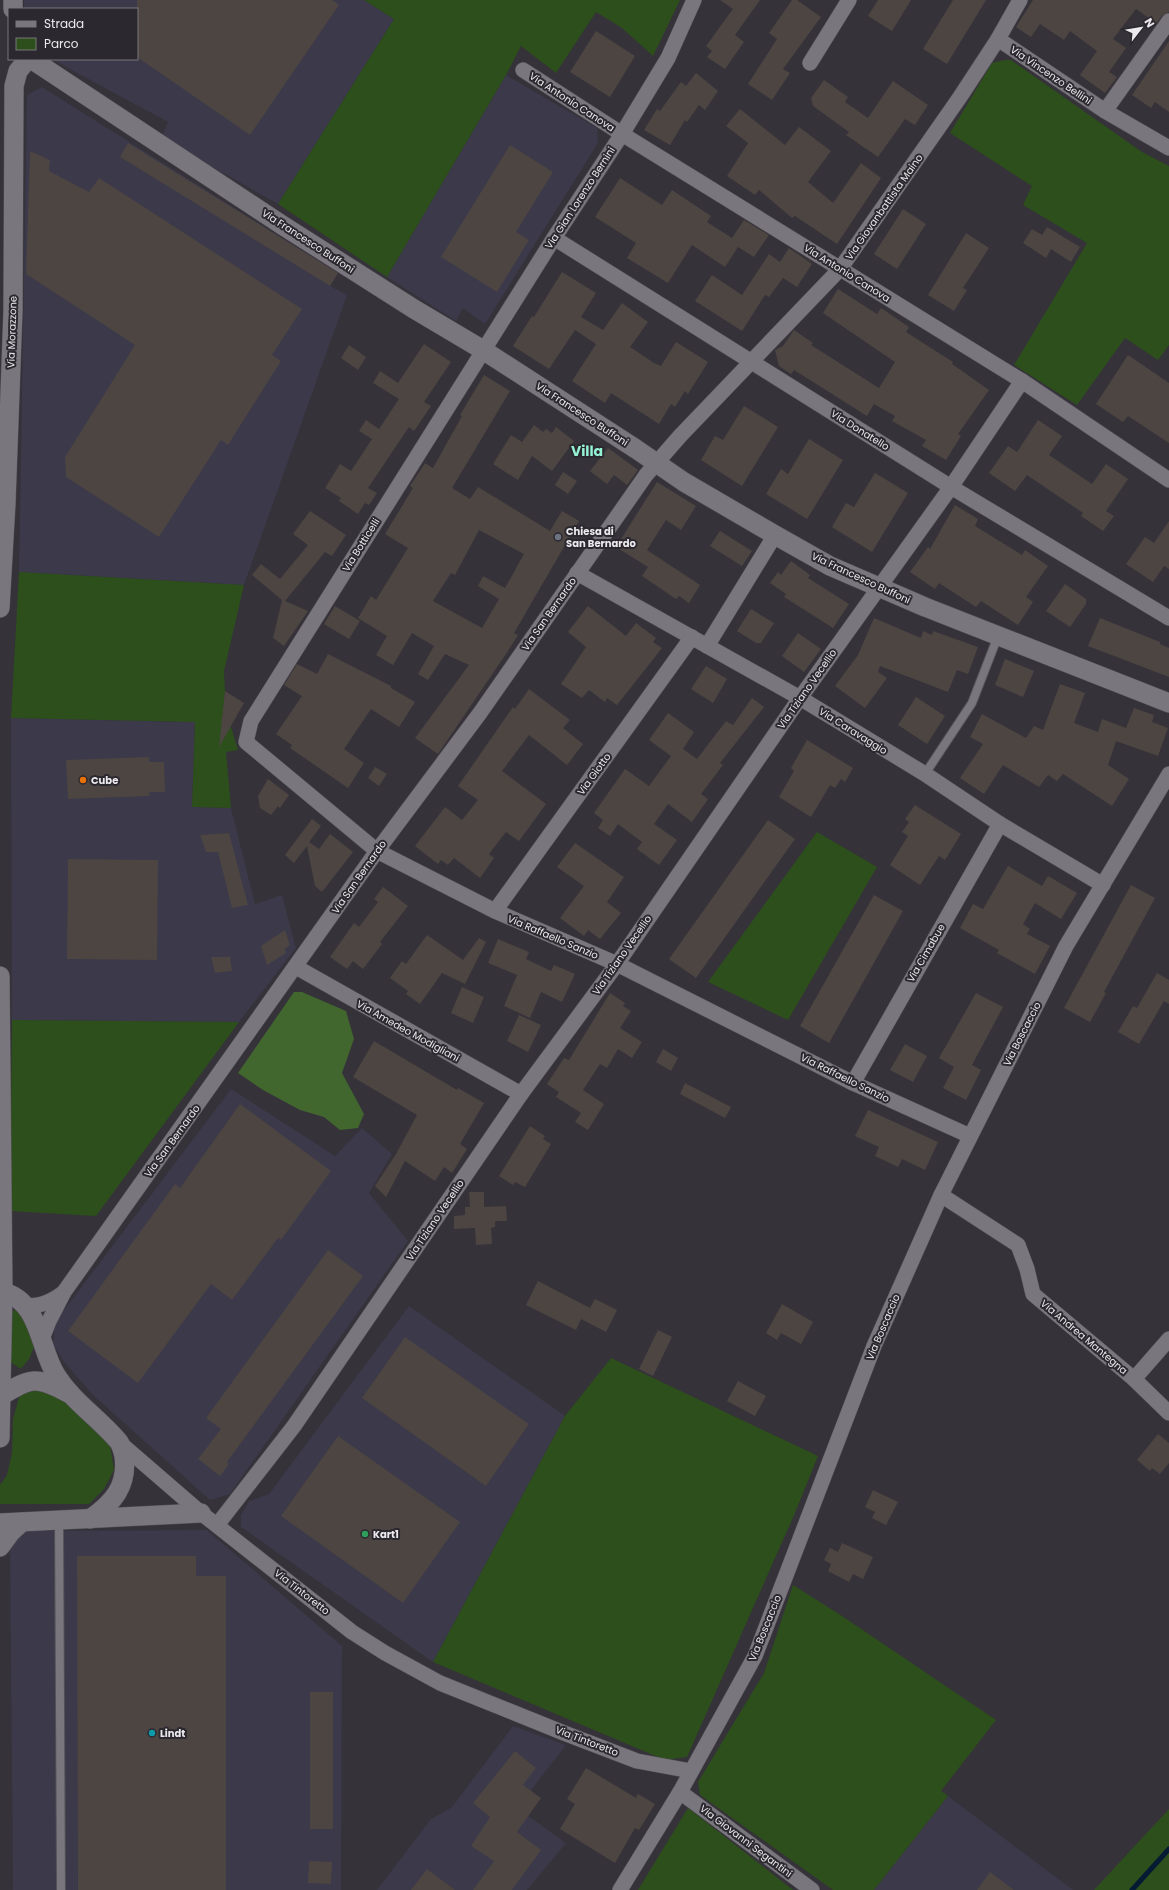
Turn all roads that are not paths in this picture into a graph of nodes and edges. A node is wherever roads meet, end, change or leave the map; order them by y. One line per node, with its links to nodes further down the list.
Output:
1 (694, 0): 11 (street, Via Gian Lorenzo Bernini)
2 (848, 0): 8 (street)
3 (1020, 0): 5 (street, Via Giovanbattista Maino)
4 (1169, 21): 10 (street)
5 (998, 39): 10 (street, Via Vincenzo Bellini); 14 (street, Via Giovanbattista Maino)
6 (28, 60): 24 (street, Via Morazzone)
7 (31, 60): 15 (street, Via Francesco Buffoni)
8 (810, 63)
9 (523, 70): 11 (street, Via Antonio Canova)
10 (1105, 111): 12 (street, Via Vincenzo Bellini)
11 (622, 134): 13 (street, Via Gian Lorenzo Bernini); 14 (street, Via Antonio Canova)
12 (1169, 148)
13 (554, 238): 15 (street, Via Gian Lorenzo Bernini); 16 (street, Via Donatello)
14 (840, 269): 16 (street, Via Giovanbattista Maino); 17 (street, Via Antonio Canova)
15 (483, 350): 18 (street, Via Francesco Buffoni); 31 (street, Via Botticelli)
16 (750, 361): 18 (street, Via Giovanbattista Maino); 20 (street, Via Donatello)
17 (1022, 381): 19 (street, Via Antonio Canova); 20 (street, Via Tiziano Vecellio)
18 (656, 463): 21 (street, Via Francesco Buffoni); 22 (street, Via San Bernardo)
19 (1169, 480)
20 (950, 487): 23 (street, Via Tiziano Vecellio); 25 (street, Via Donatello)
21 (775, 535): 23 (street, Via Francesco Buffoni); 28 (street)
22 (577, 573): 27 (street, Via Caravaggio); 35 (street, Via San Bernardo)
23 (880, 587): 26 (street, Via Francesco Buffoni); 29 (street, Via Tiziano Vecellio)
24 (0, 608)
25 (1169, 618)
26 (998, 636): 30 (street, Via Francesco Buffoni); 32 (lane)
27 (692, 637): 28 (street, Via Caravaggio); 37 (street, Via Giotto)
28 (707, 646): 29 (street, Via Caravaggio)
29 (800, 698): 32 (street, Via Caravaggio); 38 (street, Via Tiziano Vecellio)
30 (1169, 703)
31 (246, 742): 35 (street, Via Raffaello Sanzio)
32 (925, 774): 34 (street, Via Caravaggio)
33 (1169, 774): 36 (street, Via Boscaccio)
34 (1000, 824): 36 (street, Via Caravaggio); 41 (street, Via Cimabue)
35 (377, 851): 37 (street, Via Raffaello Sanzio); 39 (street, Via San Bernardo)
36 (1103, 884): 43 (street, Via Boscaccio)
37 (495, 911): 38 (street, Via Raffaello Sanzio)
38 (616, 964): 41 (street, Via Raffaello Sanzio); 42 (street, Via Tiziano Vecellio)
39 (296, 967): 42 (street, Via Amedeo Modigliani); 46 (street, Via San Bernardo)
40 (0, 976): 45 (street)
41 (853, 1083): 43 (street, Via Raffaello Sanzio)
42 (521, 1094): 61 (street, Via Tiziano Vecellio)
43 (970, 1136): 44 (street, Via Boscaccio)
44 (940, 1195): 50 (street, Via Andrea Mantegna); 63 (street, Via Boscaccio)
45 (3, 1292): 47 (street, Via Tintoretto); 52 (street)
46 (64, 1292): 47 (street, Via San Bernardo); 48 (street, Via San Bernardo)
47 (26, 1306): 48 (street, Via Tintoretto)
48 (42, 1339): 51 (street, Via Tintoretto)
49 (1169, 1339): 50 (street, Via Andrea Mantegna)
50 (1134, 1379): 53 (street, Via Andrea Mantegna)
51 (70, 1395): 52 (street); 55 (street, Via Tintoretto)
52 (1, 1396): 54 (street)
53 (1169, 1412)
54 (0, 1438)
55 (120, 1443): 56 (street, Via Tintoretto); 57 (street)
56 (201, 1513): 57 (street); 61 (street, Via Tintoretto)
57 (90, 1519): 58 (street)
58 (59, 1520): 59 (street); 65 (lane)
59 (22, 1522): 60 (street); 62 (street)
60 (0, 1523)
61 (217, 1525): 63 (street, Via Tintoretto)
62 (0, 1547)
63 (691, 1771): 64 (street, Via Boscaccio)
64 (680, 1792): 66 (street, Via Boscaccio); 67 (street, Via Giovanni Segantini)
65 (61, 1890)
66 (620, 1890)
67 (812, 1890)

